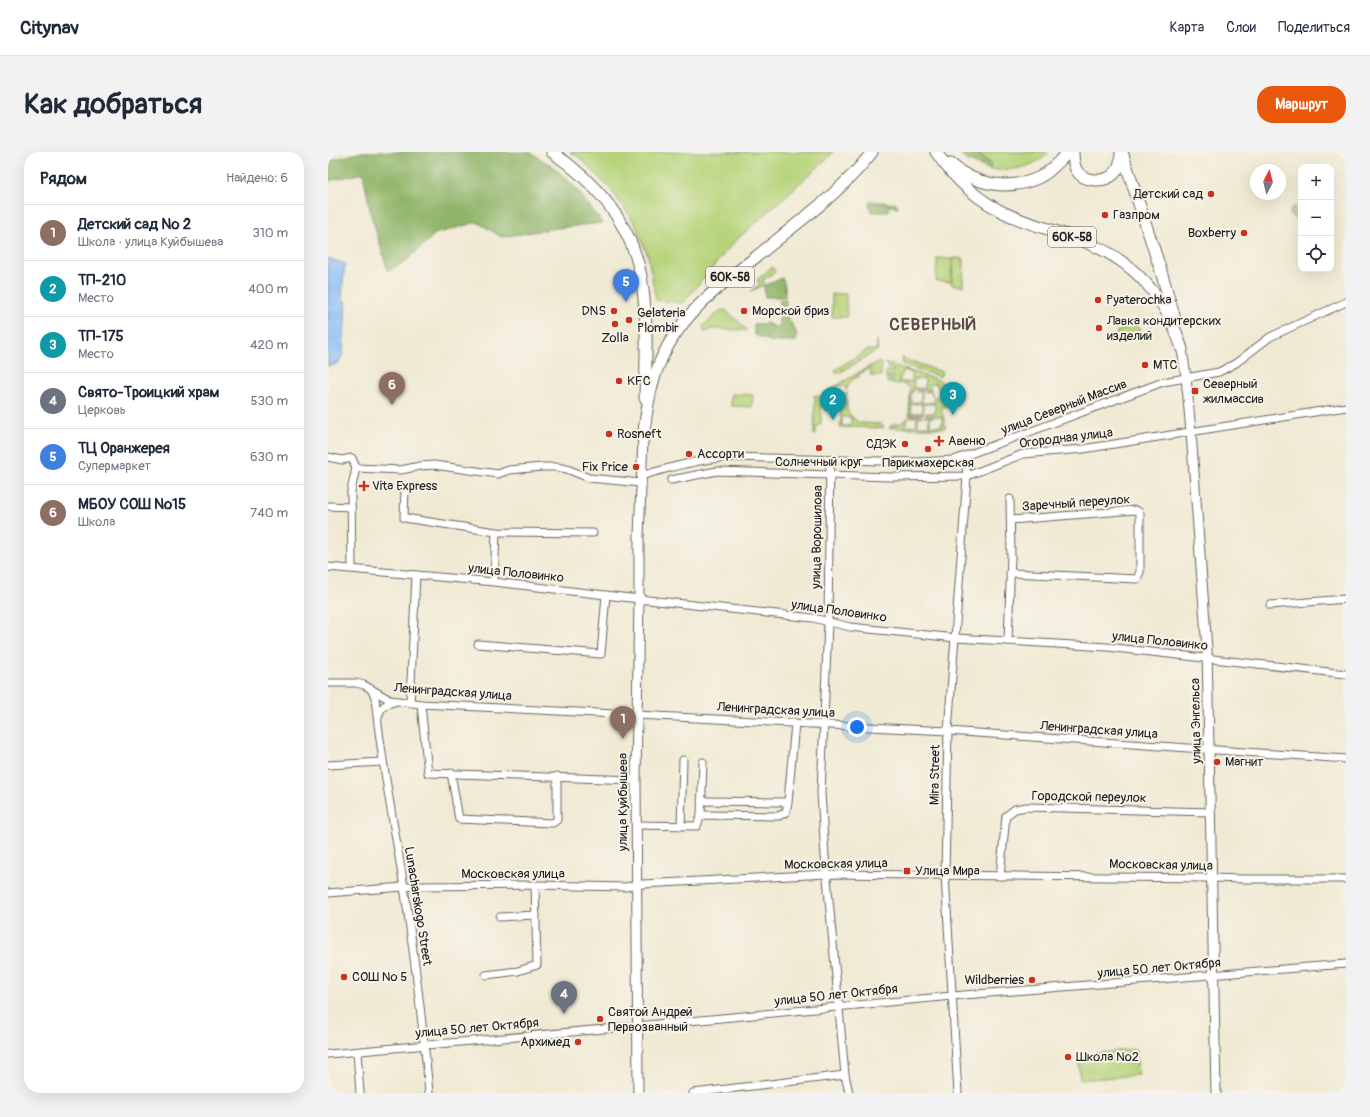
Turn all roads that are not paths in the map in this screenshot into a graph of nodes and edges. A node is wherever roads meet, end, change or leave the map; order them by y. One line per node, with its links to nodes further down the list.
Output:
1 (552, 152): 13 (highway)
2 (872, 152): 13 (highway, 60К-58)
3 (936, 152): 9 (highway, 60К-58)
4 (940, 152): 5 (highway)
5 (1068, 152)
6 (1073, 152): 7 (highway)
7 (1122, 152): 9 (highway)
8 (1346, 302): 10 (street, улица Северный Массив)
9 (1182, 349): 10 (main road, улица Энгельса)
10 (1186, 378): 12 (main road, улица Энгельса); 15 (street, улица Северный Массив)
11 (1346, 407): 12 (street, Огородная улица)
12 (1191, 432): 19 (street, Огородная улица); 42 (main road, улица Энгельса)
13 (643, 439): 20 (main road, улица Куйбышева)
14 (328, 457): 17 (street)
15 (965, 457): 16 (street, улица Северный Массив); 19 (street, Mira Street)
16 (830, 460): 18 (street, улица Ворошилова); 20 (street, улица Северный Массив)
17 (356, 468): 20 (street); 25 (street)
18 (830, 474): 19 (street, Огородная улица); 21 (street, Огородная улица); 38 (street, улица Ворошилова)
19 (967, 476): 39 (street, Mira Street)
20 (641, 479): 35 (main road, улица Куйбышева)
21 (671, 480)
22 (405, 488): 27 (street)
23 (1010, 499): 26 (street, Заречный переулок)
24 (328, 506): 25 (street)
25 (351, 507): 30 (street)
26 (1011, 520): 31 (street, Заречный переулок); 31 (street, Заречный переулок)
27 (496, 532): 28 (street); 33 (street)
28 (593, 532)
29 (328, 567): 30 (street, улица Половинко)
30 (352, 568): 32 (street, улица Половинко)
31 (1010, 573): 40 (street, Заречный переулок)
32 (416, 575): 33 (street, улица Половинко); 47 (street)
33 (494, 582): 34 (street, улица Половинко)
34 (606, 595): 35 (street, улица Половинко); 41 (street)
35 (639, 598): 38 (street, улица Половинко); 49 (main road, улица Куйбышева)
36 (1346, 599): 37 (street)
37 (1270, 605)
38 (828, 622): 39 (street, улица Половинко); 52 (street, улица Ворошилова)
39 (956, 638): 40 (street, улица Половинко); 53 (street, Mira Street)
40 (1008, 641): 42 (street, улица Половинко)
41 (478, 644)
42 (1207, 658): 43 (street, улица Половинко); 54 (main road, улица Энгельса)
43 (1346, 674)
44 (328, 683): 45 (street, Ленинградская улица)
45 (370, 689): 46 (street, Ленинградская улица); 51 (street, Lunacharskogo Street)
46 (396, 702): 47 (street, Ленинградская улица); 51 (street)
47 (410, 703): 48 (street, Ленинградская улица)
48 (421, 704): 49 (street, Ленинградская улица); 60 (street)
49 (636, 715): 50 (street, Ленинградская улица); 62 (main road, улица Куйбышева)
50 (795, 723): 52 (street, Ленинградская улица); 64 (street)
51 (377, 724): 57 (street, Lunacharskogo Street)
52 (824, 725): 53 (street, Ленинградская улица); 69 (street, улица Ворошилова)
53 (948, 731): 54 (street, Ленинградская улица); 70 (street, Mira Street)
54 (1210, 750): 55 (street, Ленинградская улица); 65 (main road, улица Энгельса)
55 (1346, 759)
56 (683, 760): 68 (street)
57 (382, 762): 59 (street); 76 (street, Lunacharskogo Street)
58 (703, 762): 63 (street)
59 (328, 765)
60 (451, 773): 61 (street); 61 (street)
61 (557, 776): 62 (street)
62 (636, 780): 67 (main road, улица Куйбышева)
63 (702, 801): 64 (street); 66 (street)
64 (788, 802): 66 (street)
65 (1210, 812): 71 (street, Городской переулок); 72 (main road, улица Энгельса)
66 (701, 815): 68 (street)
67 (636, 825): 68 (street); 75 (main road, улица Куйбышева)
68 (681, 826)
69 (827, 874): 70 (street, Московская улица); 75 (street, Московская улица); 84 (street, улица Ворошилова)
70 (945, 875): 71 (street, Московская улица); 83 (street, Mira Street)
71 (1000, 876): 72 (street, Московская улица)
72 (1212, 878): 73 (street, Московская улица); 82 (main road, улица Энгельса)
73 (1346, 879)
74 (535, 885): 75 (street, Московская улица); 76 (street, Московская улица); 78 (street)
75 (636, 886): 85 (main road, улица Куйбышева)
76 (404, 888): 77 (street, Московская улица); 86 (street, Lunacharskogo Street)
77 (328, 893)
78 (536, 915): 79 (street); 81 (street)
79 (500, 917)
80 (1346, 964): 82 (street, улица 50 лет Октября)
81 (486, 975)
82 (1213, 975): 83 (street, улица 50 лет Октября); 96 (main road, улица Энгельса)
83 (952, 996): 84 (street, улица 50 лет Октября); 95 (street, Mira Street)
84 (839, 1007): 85 (street, улица 50 лет Октября); 89 (street, улица Ворошилова)
85 (637, 1026): 86 (street, улица 50 лет Октября); 92 (main road, улица Куйбышева)
86 (424, 1045): 87 (street, улица 50 лет Октября); 91 (street, Lunacharskogo Street)
87 (357, 1052): 88 (street, улица 50 лет Октября); 90 (street)
88 (328, 1054)
89 (846, 1075): 93 (street); 94 (street, улица Ворошилова)
90 (360, 1093)
91 (429, 1093)
92 (638, 1093)
93 (693, 1093)
94 (849, 1093)
95 (958, 1093)
96 (1216, 1093)

